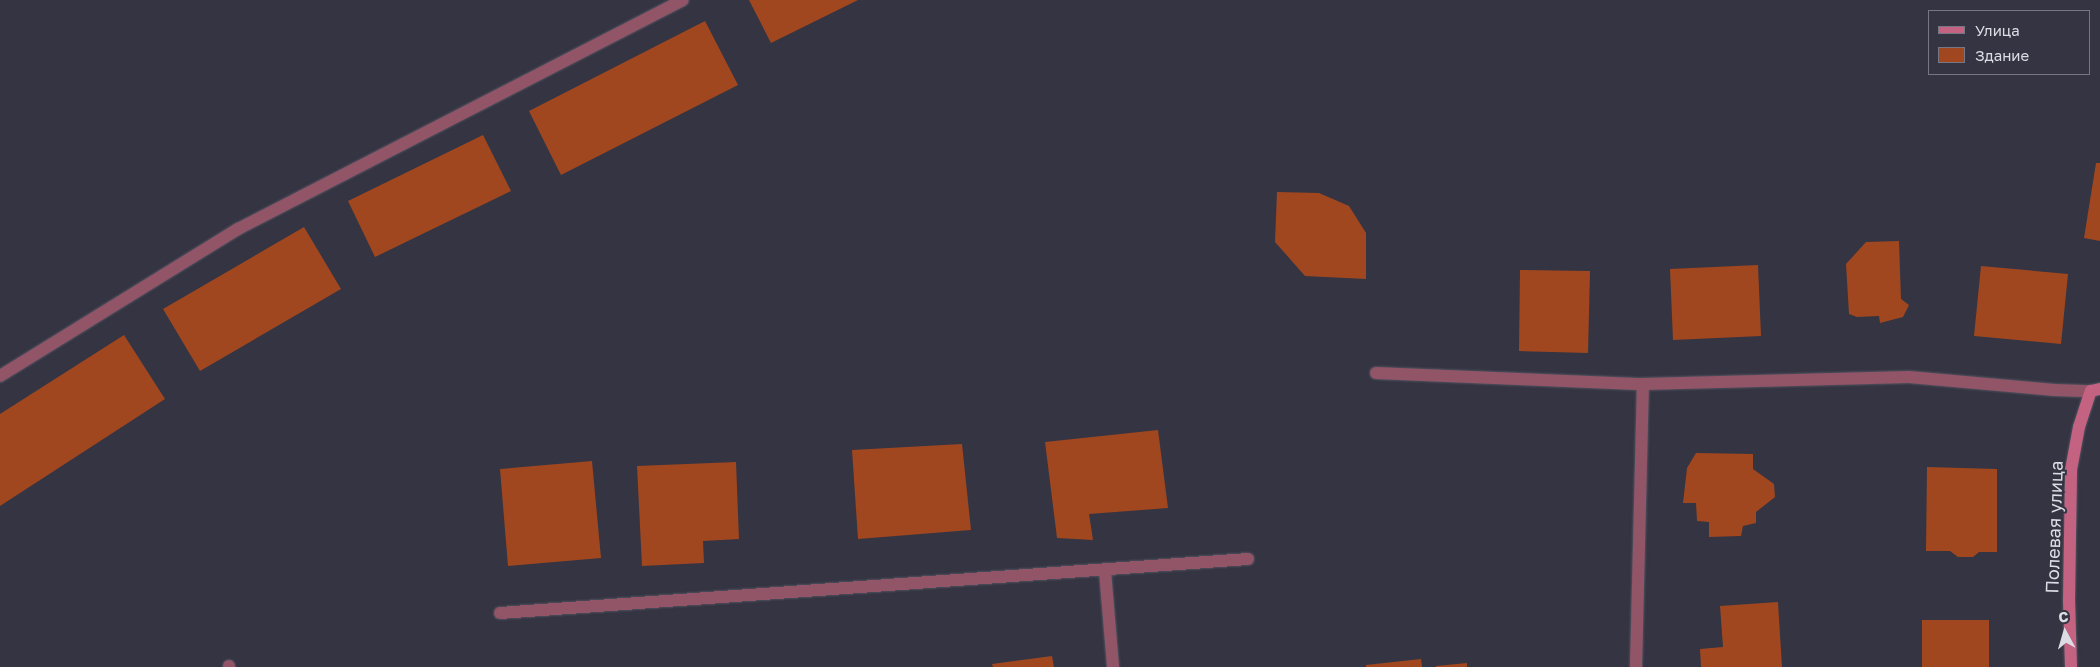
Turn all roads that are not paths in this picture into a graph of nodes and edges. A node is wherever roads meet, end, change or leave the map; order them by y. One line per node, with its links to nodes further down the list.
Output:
1 (683, 0): 3 (street)
2 (1376, 373): 4 (street)
3 (0, 376)
4 (1643, 384): 5 (street); 10 (street)
5 (2095, 390): 11 (street, Полевая улица)
6 (1248, 559): 7 (street)
7 (1105, 571): 8 (street); 9 (street)
8 (500, 613)
9 (1113, 667)
10 (1636, 667)
11 (2071, 667)

